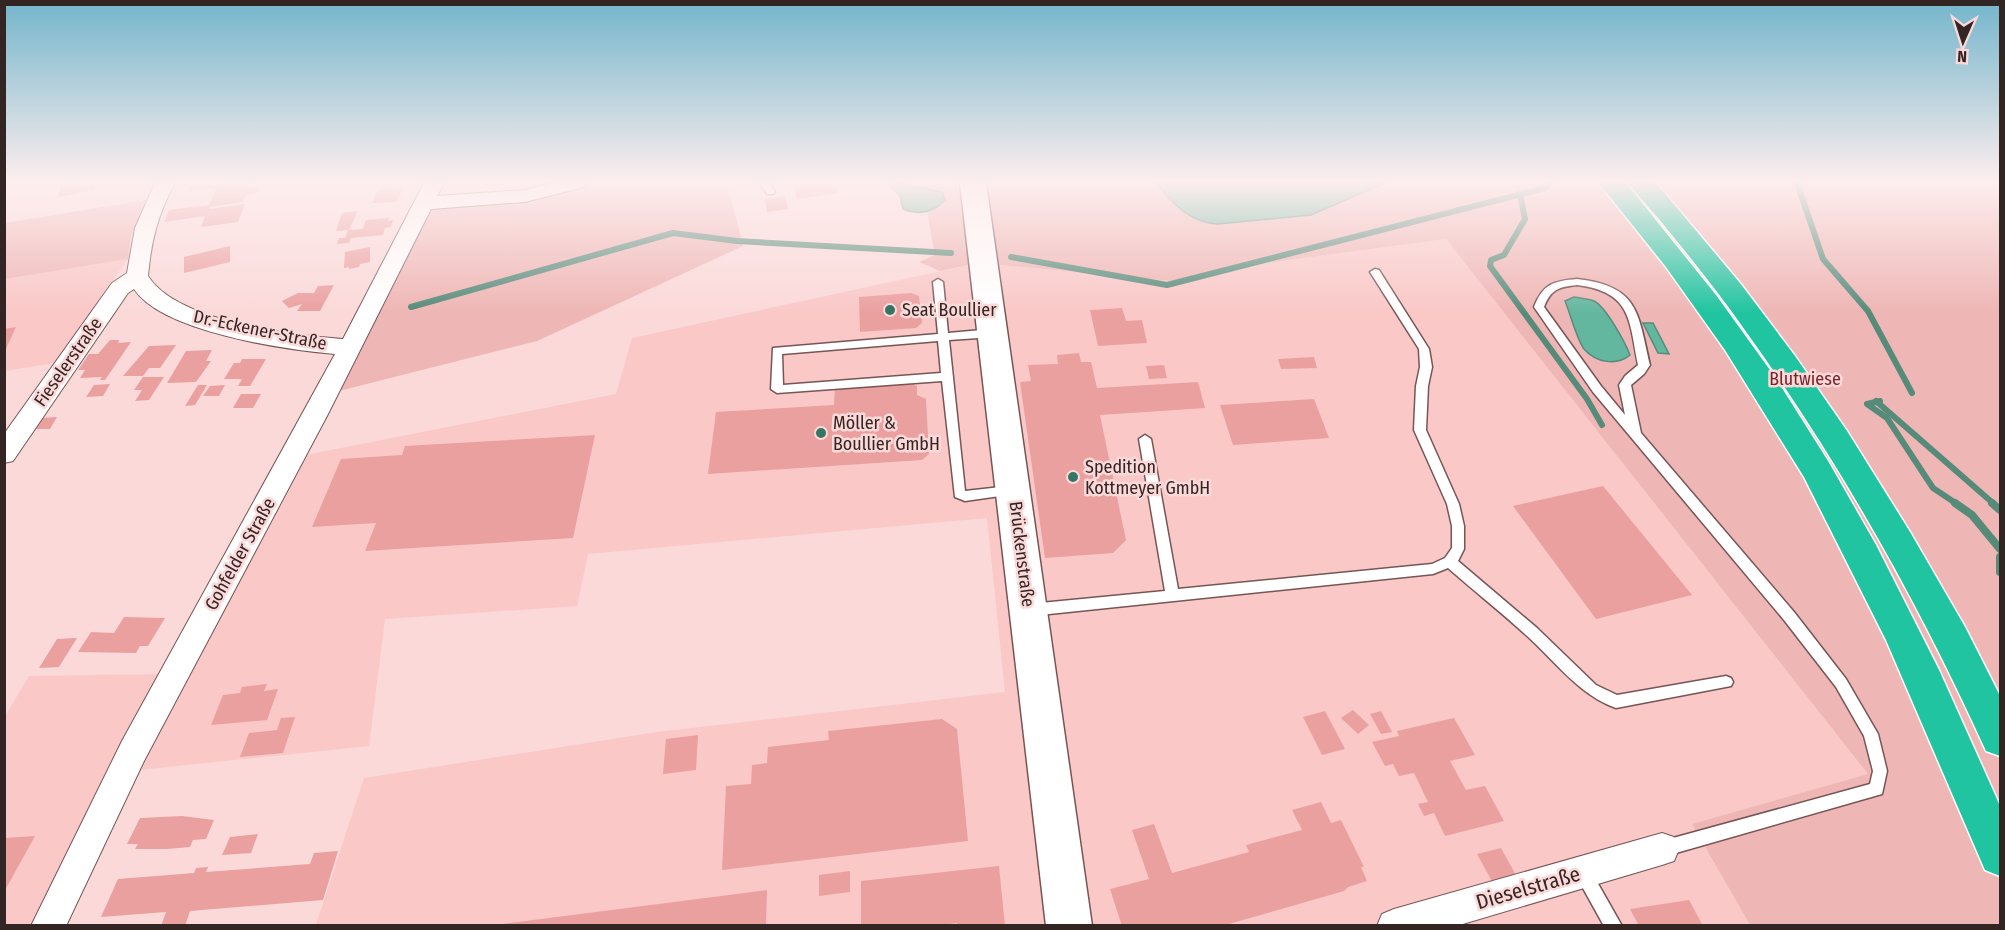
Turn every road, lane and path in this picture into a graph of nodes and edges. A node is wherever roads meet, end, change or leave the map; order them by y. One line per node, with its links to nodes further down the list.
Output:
1 (144, 226): 7 (street)
2 (412, 226): 11 (street, Gohfelder Straße)
3 (979, 226): 9 (main road, Brückenstraße)
4 (1653, 226): 23 (highway)
5 (1670, 226): 21 (highway)
6 (1375, 272): 17 (lane)
7 (137, 276): 11 (street, Dr.-Eckener-Straße); 15 (street, Fieselerstraße)
8 (938, 282): 10 (lane)
9 (994, 332): 10 (lane); 16 (main road, Brückenstraße)
10 (943, 336): 12 (lane); 12 (lane)
11 (351, 347): 25 (street, Gohfelder Straße)
12 (947, 377): 16 (lane)
13 (1635, 433): 13 (lane); 22 (lane)
14 (1144, 440): 18 (lane)
15 (4, 454)
16 (1014, 490): 19 (main road, Brückenstraße)
17 (1450, 562): 18 (lane); 20 (lane)
18 (1173, 595): 19 (lane)
19 (1029, 610): 26 (main road, Brückenstraße)
20 (1726, 682)
21 (2001, 738)
22 (1662, 849): 24 (street, Dieselstraße)
23 (2001, 855)
24 (1582, 872): 27 (street, Dieselstraße); 28 (lane)
25 (48, 926)
26 (1069, 926)
27 (1394, 926)
28 (1614, 926)

